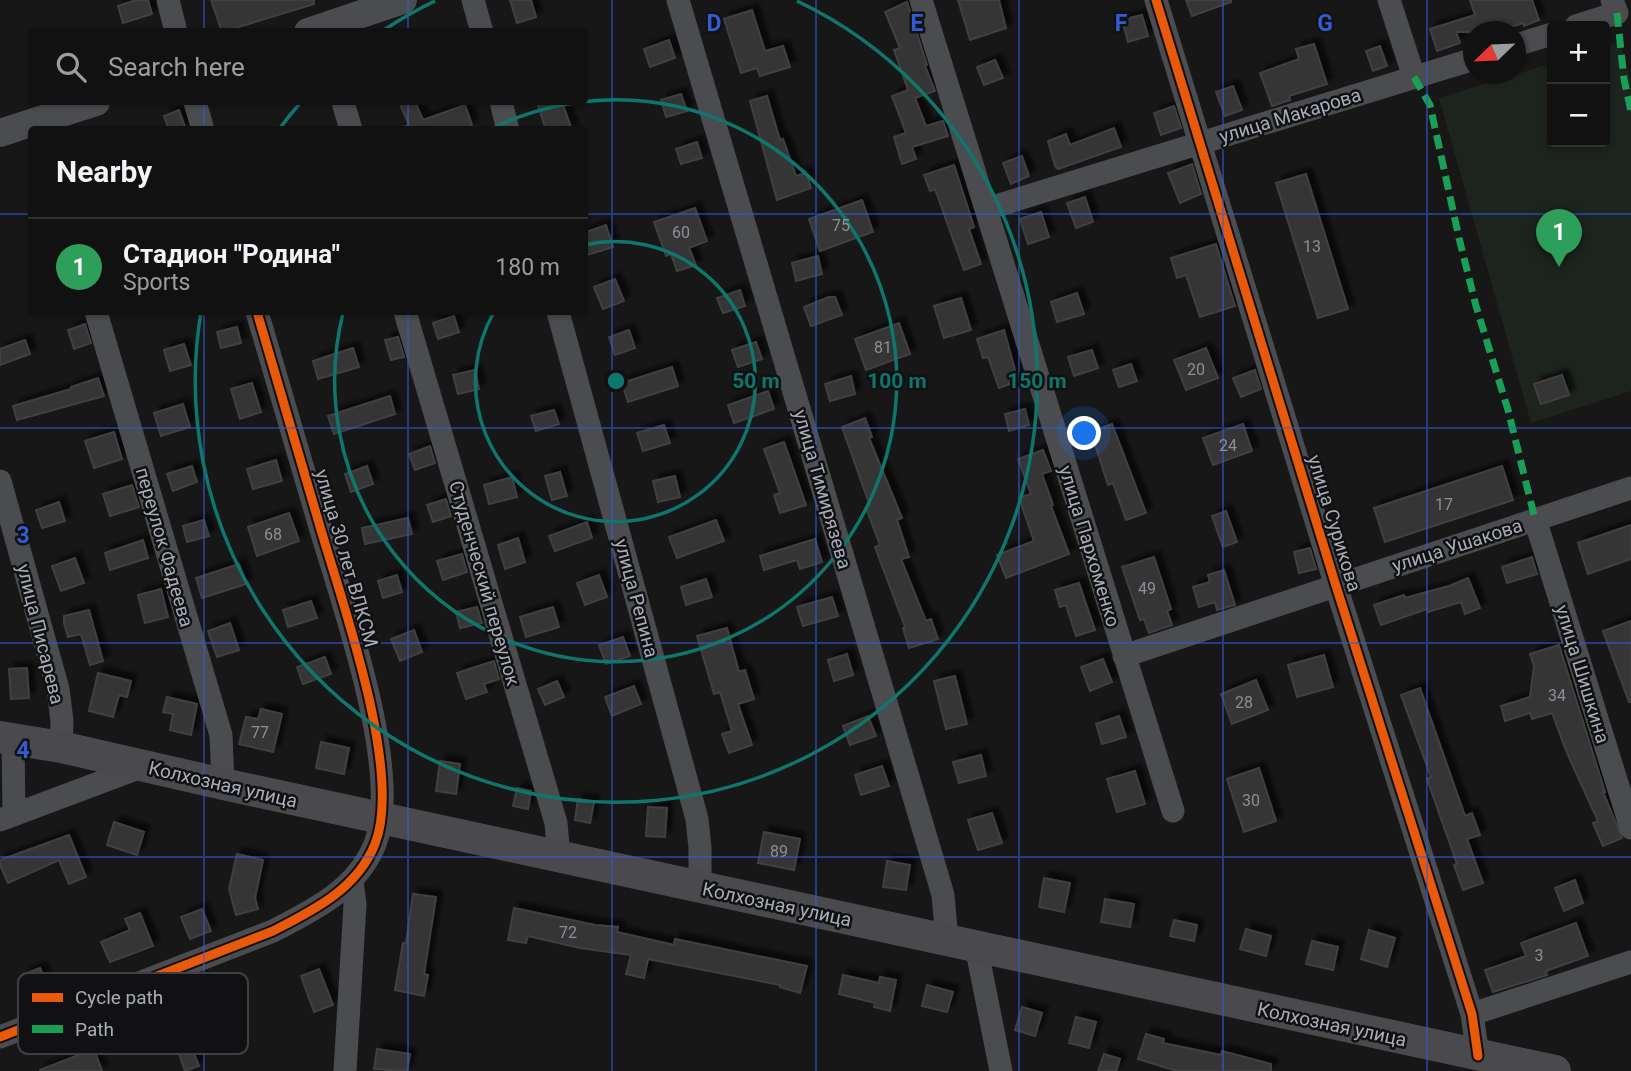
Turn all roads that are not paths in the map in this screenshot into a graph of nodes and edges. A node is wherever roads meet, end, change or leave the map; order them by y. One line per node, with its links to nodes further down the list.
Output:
1 (168, 0): 10 (street)
2 (404, 0): 11 (street)
3 (473, 0): 12 (street)
4 (678, 0): 49 (street, улица Тимирязева)
5 (921, 0): 28 (street, улица Пархоменко)
6 (1156, 0): 27 (street, улица Сурикова)
7 (1389, 0): 16 (street)
8 (1615, 7): 9 (street)
9 (1586, 21)
10 (175, 28)
11 (323, 28)
12 (481, 28)
13 (1547, 36): 14 (street)
14 (1526, 42)
15 (1463, 61): 16 (street, улица Макарова)
16 (1414, 77): 27 (street, улица Макарова)
17 (89, 105): 21 (street)
18 (196, 105): 22 (street)
19 (344, 105): 23 (street)
20 (502, 105): 24 (street)
21 (41, 125)
22 (202, 126)
23 (350, 126)
24 (508, 126)
25 (28, 128): 26 (street)
26 (0, 133)
27 (1200, 143): 28 (street, улица Макарова); 36 (street, улица Сурикова)
28 (986, 209): 37 (street, улица Пархоменко)
29 (97, 315): 41 (street, переулок Фадеева)
30 (258, 315): 44 (street, улица 30 лет ВЛКСМ)
31 (406, 315): 46 (street, Студенческий переулок)
32 (559, 315): 48 (street, улица Репина)
33 (0, 481): 39 (street, улица Писарева)
34 (1631, 488): 35 (street, улица Ушакова)
35 (1535, 519): 36 (street, улица Ушакова); 45 (street, улица Шишкина)
36 (1336, 586): 37 (street, улица Ушакова); 52 (street, улица Сурикова)
37 (1124, 656): 42 (street, улица Пархоменко)
38 (6, 738): 39 (main road, Колхозная улица); 43 (street)
39 (61, 747): 40 (main road, Колхозная улица)
40 (145, 766): 41 (main road, Колхозная улица); 43 (street)
41 (223, 784): 44 (main road, Колхозная улица)
42 (1172, 811)
43 (7, 817)
44 (382, 818): 46 (main road, Колхозная улица); 47 (street, улица 30 лет ВЛКСМ)
45 (1631, 828)
46 (559, 856): 48 (main road, Колхозная улица)
47 (352, 881): 51 (street, улица 30 лет ВЛКСМ); 56 (street)
48 (700, 887): 49 (main road, Колхозная улица)
49 (962, 943): 55 (main road, Колхозная улица); 57 (street, улица Тимирязева)
50 (1631, 962): 52 (street)
51 (165, 973)
52 (1472, 1014): 55 (street, улица Сурикова)
53 (18, 1030): 54 (street, улица 30 лет ВЛКСМ)
54 (0, 1037)
55 (1478, 1056): 58 (main road, Колхозная улица)
56 (345, 1071)
57 (1001, 1071)
58 (1555, 1071)

